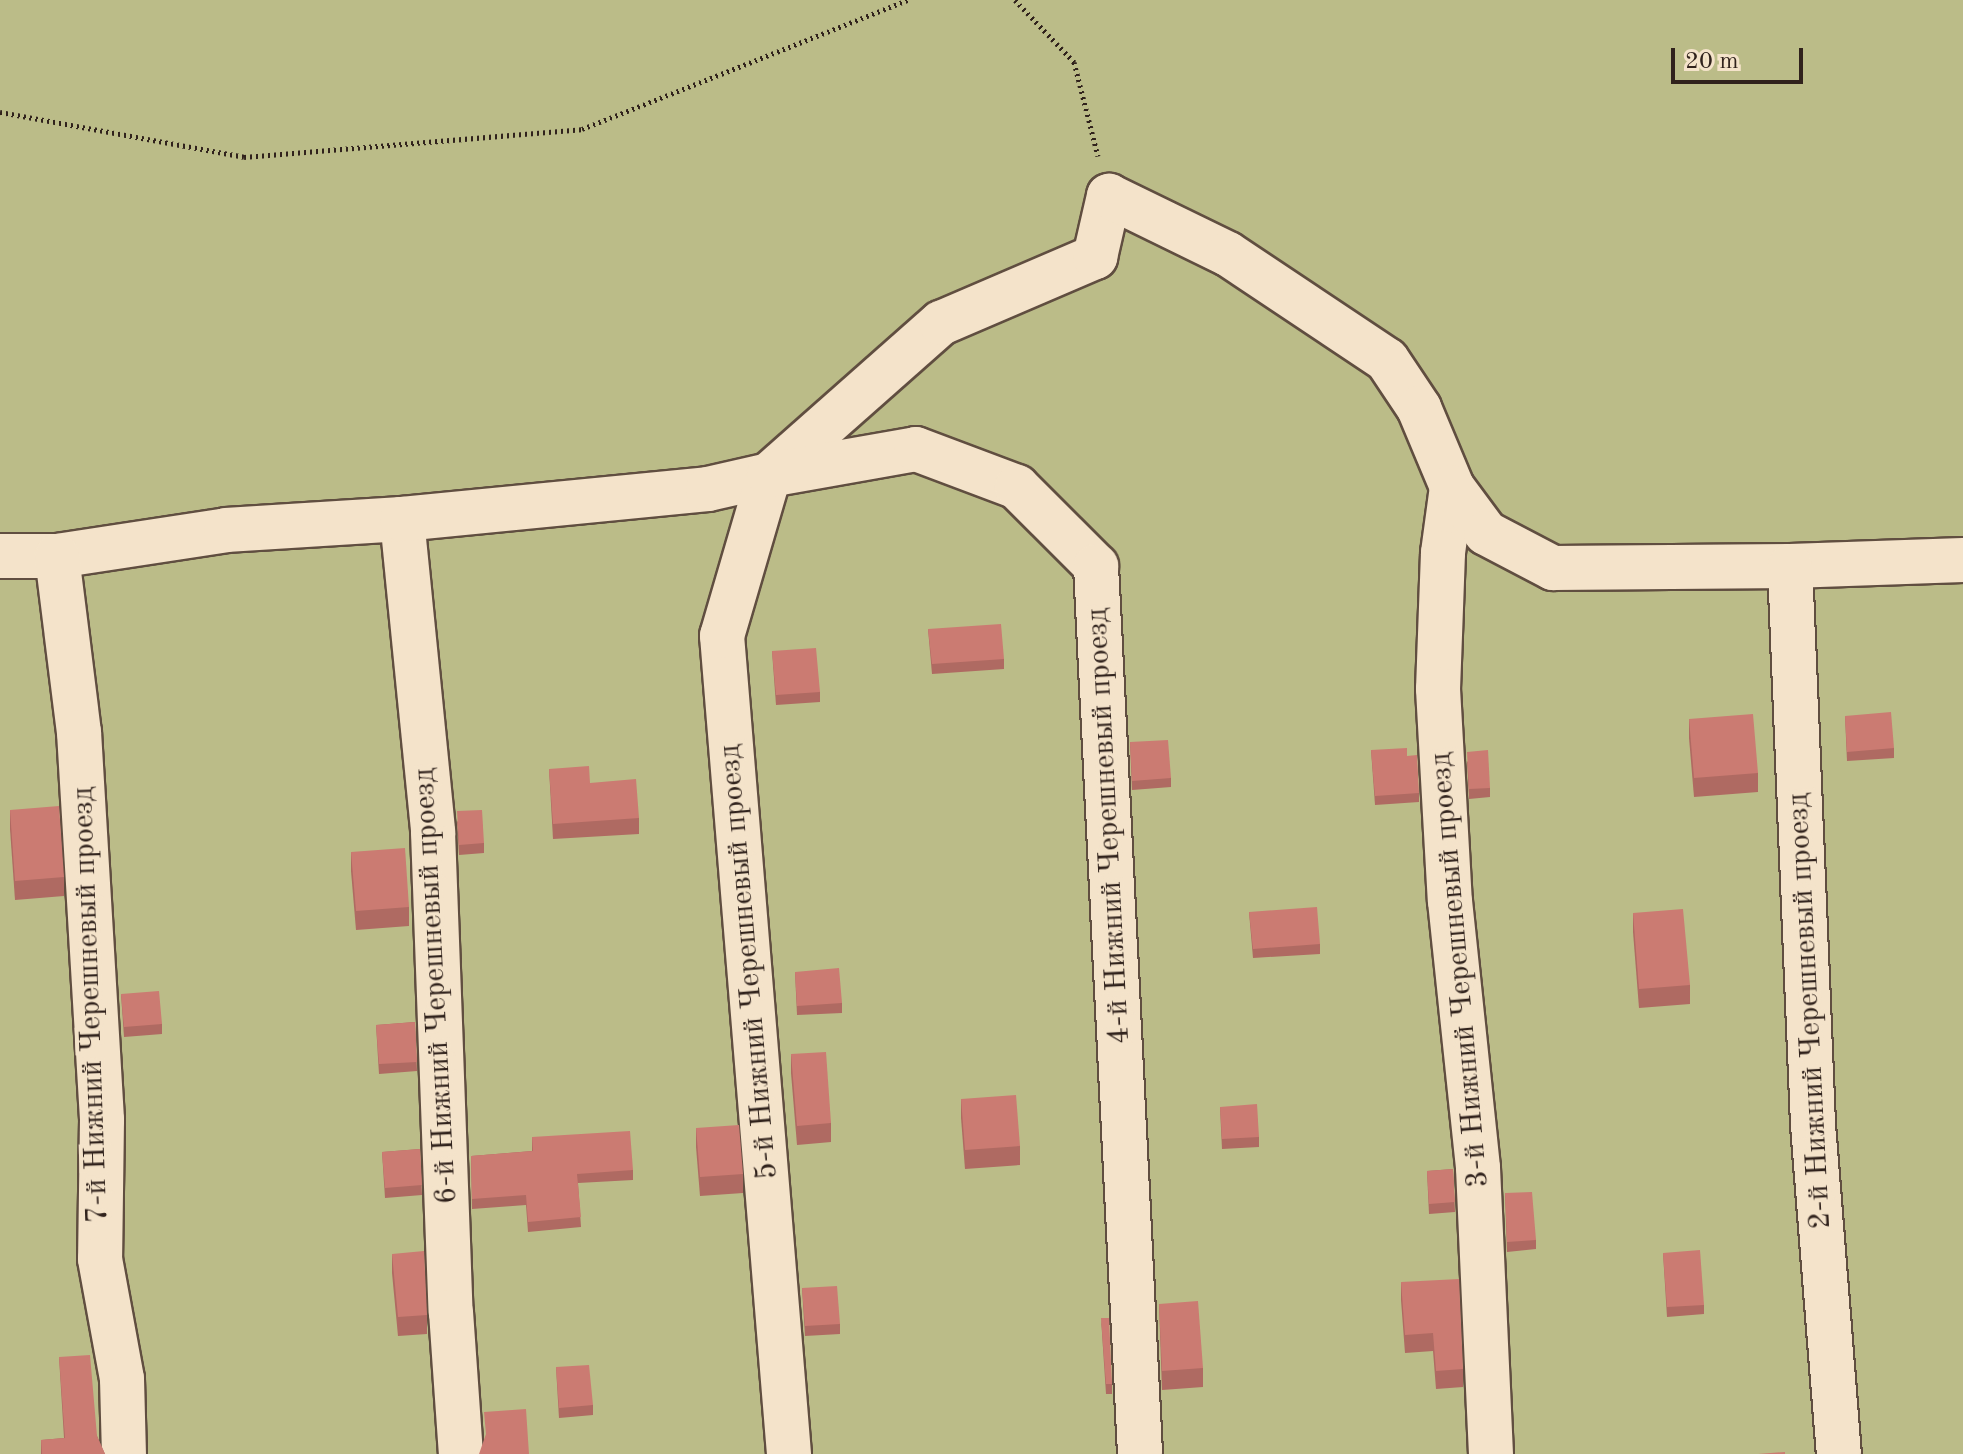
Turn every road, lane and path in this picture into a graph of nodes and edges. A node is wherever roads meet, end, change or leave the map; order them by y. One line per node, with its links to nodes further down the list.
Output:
1 (908, 0): 3 (path)
2 (1015, 0): 4 (path)
3 (0, 112)
4 (1109, 196): 5 (lane); 6 (lane)
5 (769, 475): 7 (lane, 4-й Нижний Черешневый проезд); 14 (lane, 5-й Нижний Черешневый проезд); 15 (lane, 4-й Нижний Черешневый проезд)
6 (1452, 487): 11 (lane); 16 (lane, 3-й Нижний Черешневый проезд)
7 (402, 519): 9 (lane, 4-й Нижний Черешневый проезд); 13 (lane, 6-й Нижний Черешневый проезд)
8 (0, 556): 9 (lane, 4-й Нижний Черешневый проезд)
9 (57, 556): 12 (lane, 7-й Нижний Черешневый проезд)
10 (1963, 560): 11 (lane)
11 (1790, 566): 17 (lane, 2-й Нижний Черешневый проезд)
12 (124, 1454)
13 (461, 1454)
14 (789, 1454)
15 (1140, 1454)
16 (1491, 1454)
17 (1839, 1454)

